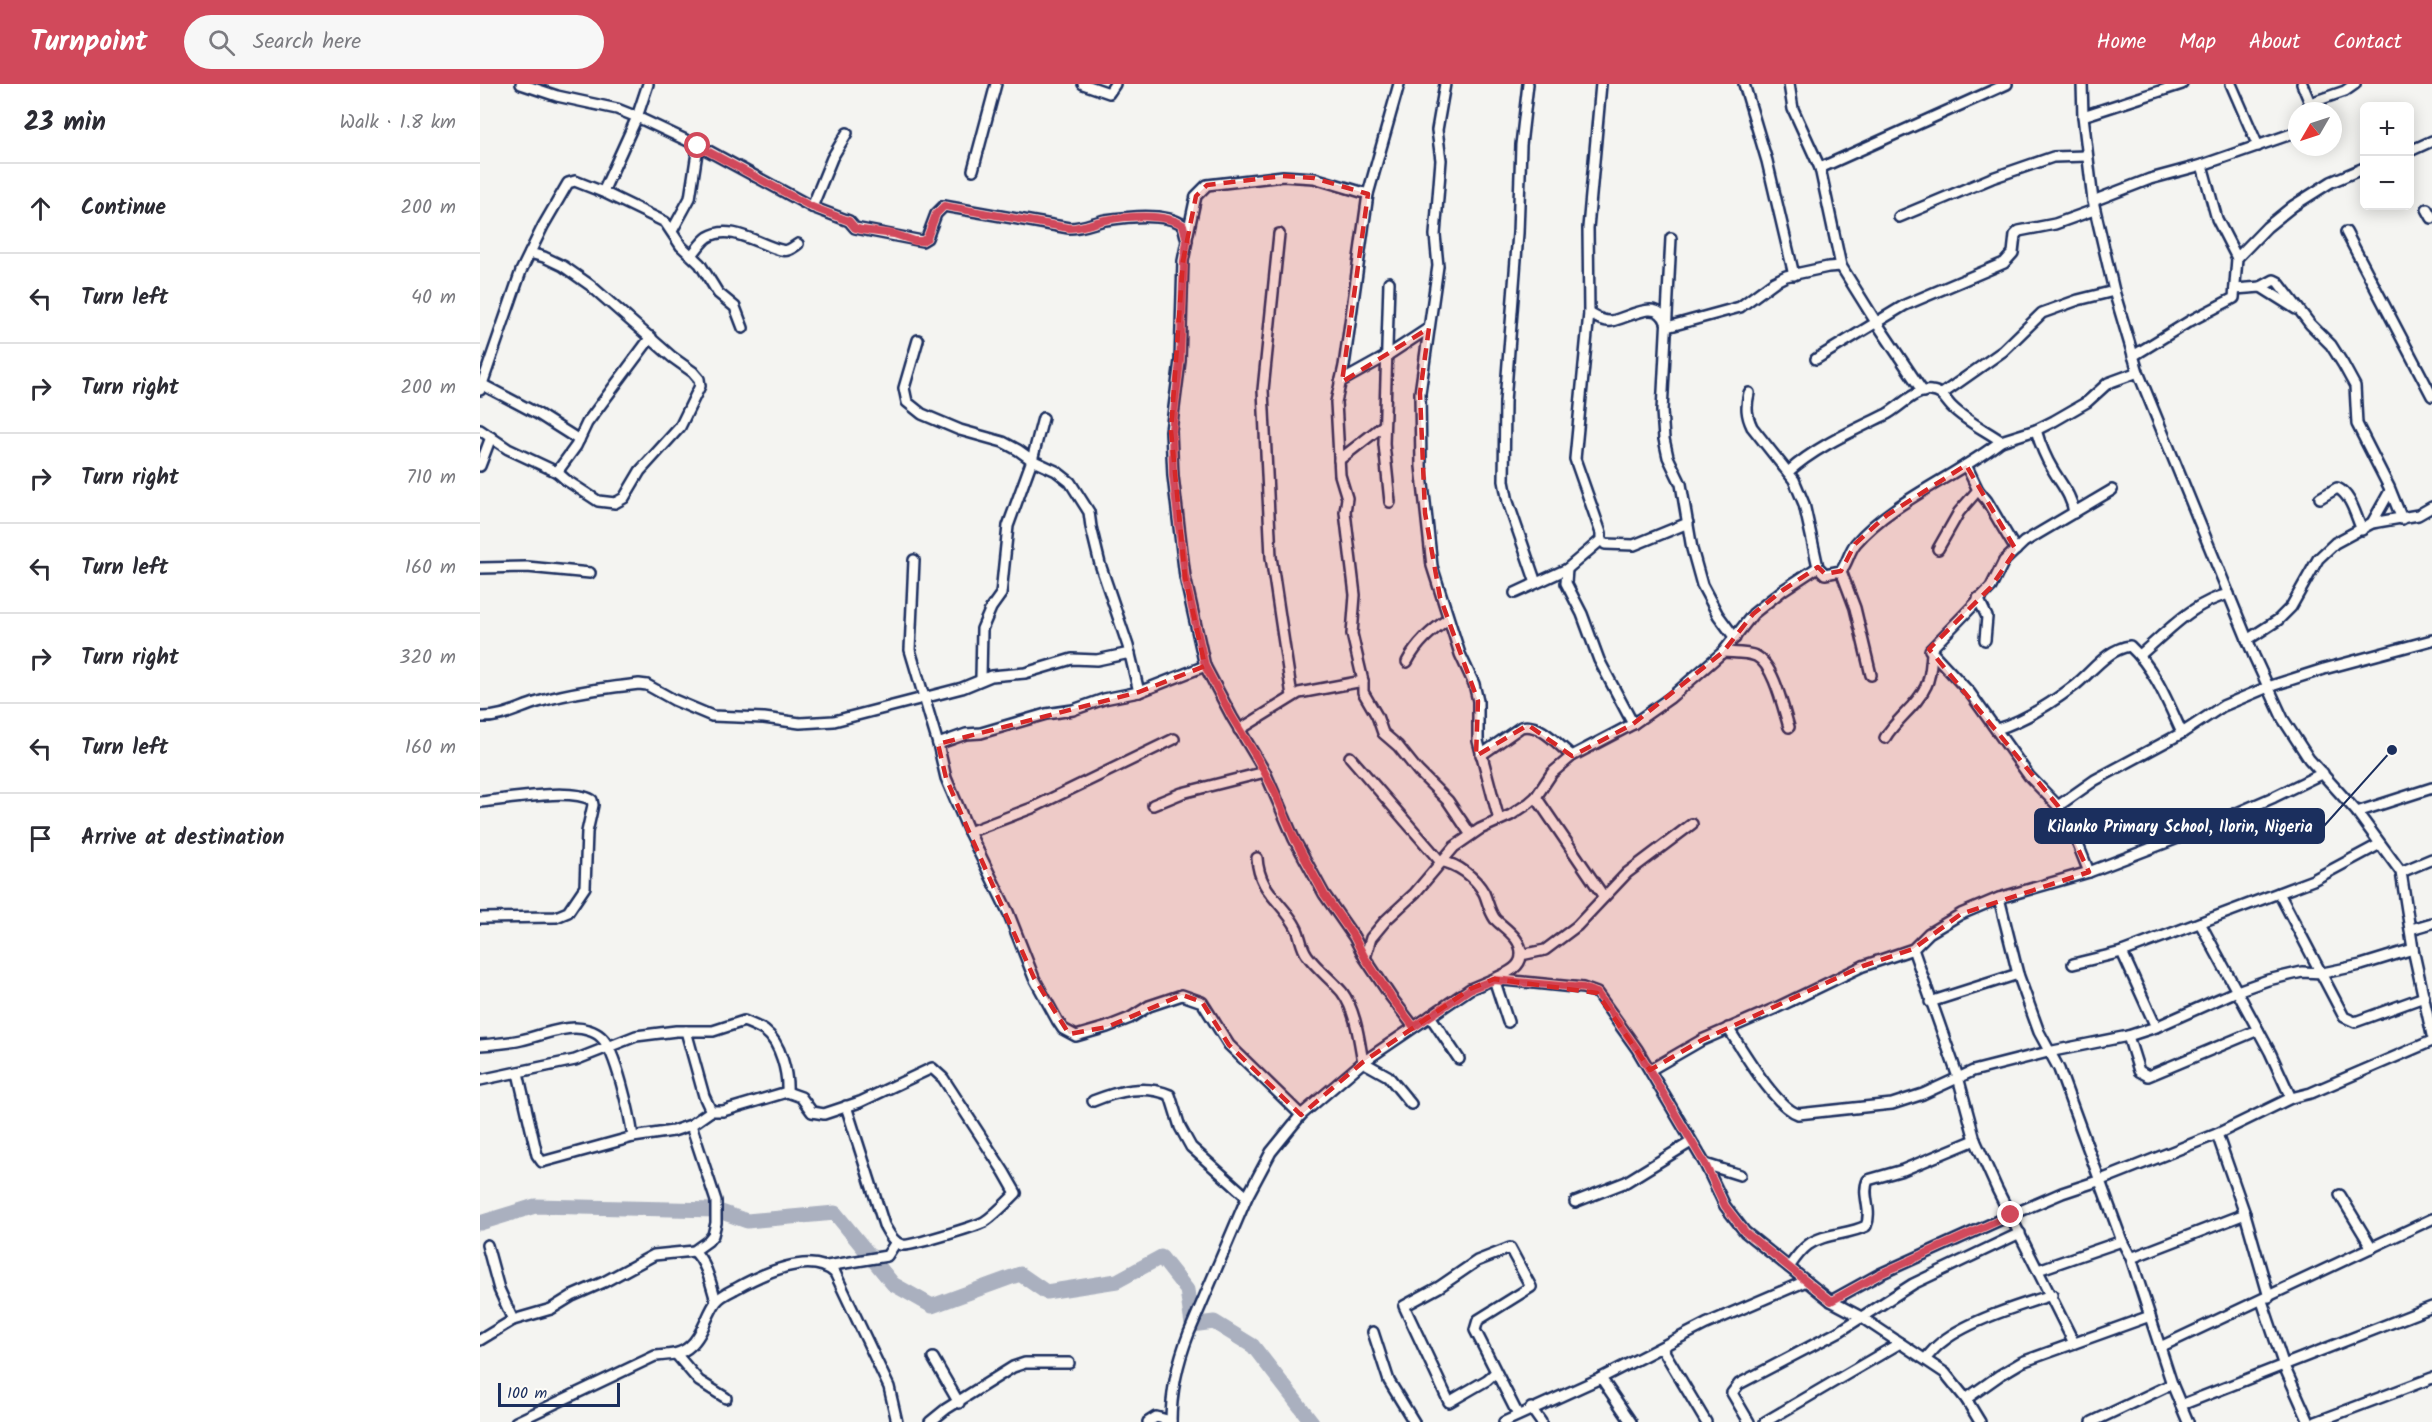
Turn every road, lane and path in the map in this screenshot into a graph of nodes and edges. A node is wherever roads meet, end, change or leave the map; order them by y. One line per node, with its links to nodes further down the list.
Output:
1 (520, 84): 21 (street)
2 (648, 84): 21 (street)
3 (996, 84): 31 (street)
4 (1083, 84): 5 (street)
5 (1115, 84)
6 (1399, 84): 34 (street)
7 (1445, 84): 56 (street)
8 (1528, 84): 103 (street)
9 (1601, 84): 52 (street)
10 (1744, 84): 48 (street)
11 (1789, 84): 30 (street)
12 (2007, 84): 30 (street)
13 (2082, 84): 20 (street)
14 (2182, 84): 20 (street)
15 (2231, 84): 26 (street)
16 (2302, 84): 18 (street)
17 (2355, 84): 19 (street)
18 (2309, 102)
19 (2322, 102)
20 (2083, 116): 28 (street)
21 (638, 117): 25 (street); 33 (street)
22 (847, 133): 36 (street)
23 (2288, 135): 26 (street)
24 (2432, 141): 27 (street)
25 (698, 146): 36 (street); 38 (street)
26 (2258, 146): 29 (street)
27 (2414, 149)
28 (2087, 156): 35 (street); 37 (street)
29 (2202, 165): 35 (street); 46 (street)
30 (1820, 168): 47 (street)
31 (973, 170)
32 (2360, 170): 46 (street)
33 (603, 192): 38 (street); 44 (street)
34 (1368, 194): 42 (street); 64 (street)
35 (2094, 205): 51 (street); 53 (street)
36 (812, 207): 42 (street)
37 (1899, 218)
38 (672, 231): 45 (street)
39 (2346, 232): 69 (street)
40 (1279, 234): 123 (street)
41 (1671, 238): 54 (street)
42 (1187, 241): 117 (street)
43 (798, 244): 45 (street)
44 (530, 253): 57 (street); 62 (street)
45 (692, 255): 55 (street)
46 (2237, 258): 50 (street)
47 (1841, 266): 48 (street); 53 (street)
48 (1794, 275): 54 (street)
49 (1389, 282): 60 (street)
50 (2235, 289): 59 (street); 85 (street)
51 (2114, 291): 59 (street); 68 (street)
52 (1589, 313): 54 (street); 100 (street)
53 (1876, 322): 61 (street); 66 (street)
54 (1667, 327): 91 (street)
55 (743, 328)
56 (1429, 328): 60 (street); 107 (street)
57 (651, 337): 75 (street); 81 (street)
58 (918, 340): 77 (street)
59 (2133, 356): 63 (street)
60 (1386, 357): 64 (street); 71 (street)
61 (1816, 359)
62 (485, 368): 65 (street)
63 (2138, 372): 72 (street); 105 (street)
64 (1340, 382): 78 (street)
65 (482, 388): 75 (street)
66 (1923, 392): 68 (street); 82 (street)
67 (1749, 393): 82 (street)
68 (1942, 394): 76 (street)
69 (2432, 396)
70 (1043, 418): 77 (street)
71 (1384, 425): 78 (street); 87 (street)
72 (2036, 429): 76 (street); 89 (street)
73 (480, 430): 74 (street)
74 (491, 437): 80 (street); 81 (street)
75 (579, 440): 81 (street)
76 (2001, 441): 79 (street)
77 (1032, 460): 113 (street); 119 (street)
78 (1339, 460): 120 (street)
79 (1966, 465): 83 (street); 101 (street)
80 (480, 466)
81 (557, 472)
82 (1788, 472): 98 (street)
83 (1978, 490): 95 (street); 96 (street)
84 (2112, 490): 89 (street)
85 (2390, 491): 90 (street); 92 (street)
86 (2320, 498): 93 (street)
87 (1390, 502)
88 (2432, 507): 90 (street)
89 (2074, 513): 96 (street)
90 (2402, 519): 92 (street)
91 (1688, 523): 94 (street); 108 (street)
92 (2372, 524): 93 (street)
93 (2362, 530): 110 (street)
94 (1605, 544)
95 (1938, 549)
96 (2016, 550): 106 (street)
97 (914, 560): 124 (street)
98 (1818, 567): 101 (street); 108 (street)
99 (480, 568): 102 (street)
100 (1567, 570): 103 (street); 126 (street)
101 (1841, 571): 118 (street)
102 (590, 573)
103 (1536, 583): 104 (street)
104 (1515, 593)
105 (2229, 594): 110 (street); 115 (street)
106 (1978, 598): 109 (street); 114 (street)
107 (1448, 619): 116 (street); 134 (street)
108 (1735, 638): 112 (street)
109 (1985, 640)
110 (2247, 640): 121 (street)
111 (2432, 640): 121 (street)
112 (1723, 652): 126 (street); 127 (street)
113 (1130, 653): 119 (street); 122 (street)
114 (1932, 653): 128 (street); 131 (street)
115 (2140, 655): 128 (street); 130 (street)
116 (1407, 662)
117 (1205, 666): 122 (street); 129 (street)
118 (1871, 675)
119 (981, 678): 124 (street)
120 (1363, 681): 123 (street); 148 (street)
121 (2268, 687): 130 (street); 138 (street)
122 (1139, 692): 133 (street)
123 (1292, 696): 129 (street)
124 (924, 697): 125 (street); 133 (street)
125 (480, 717)
126 (1633, 724): 135 (street)
127 (1789, 727)
128 (1998, 729): 143 (street)
129 (1239, 730): 137 (street)
130 (2182, 733): 143 (street)
131 (1885, 738)
132 (1174, 739): 147 (street)
133 (938, 744): 147 (street)
134 (1480, 755): 135 (street); 145 (street)
135 (1572, 756): 140 (street)
136 (1350, 757): 152 (street)
137 (1265, 772): 142 (street); 166 (street)
138 (2323, 773): 144 (street); 153 (street)
139 (2432, 788): 144 (street)
140 (1536, 797): 145 (street); 156 (street)
141 (480, 802): 158 (street)
142 (1154, 805)
143 (2058, 806): 153 (street)
144 (2357, 812): 149 (street)
145 (1498, 820): 148 (street)
146 (1692, 824): 156 (street)
147 (969, 832): 200 (street)
148 (1471, 835): 152 (street)
149 (2380, 844): 154 (street); 155 (street)
150 (1257, 858): 189 (street)
151 (2432, 860): 154 (street)
152 (1440, 861): 165 (street); 166 (street)
153 (2089, 872): 157 (street)
154 (2401, 872): 161 (street)
155 (2278, 893): 159 (street); 168 (street)
156 (1604, 897): 165 (street)
157 (1999, 898): 163 (street); 169 (street)
158 (480, 918)
159 (2200, 923): 164 (street); 171 (street)
160 (2432, 923): 161 (street)
161 (2411, 929): 162 (street)
162 (2414, 949): 168 (street); 172 (street)
163 (1913, 950): 173 (street); 179 (street)
164 (2122, 952): 167 (street); 178 (street)
165 (1521, 955): 170 (street)
166 (1365, 958): 177 (street)
167 (2073, 964)
168 (2323, 973): 171 (street); 172 (street)
169 (2018, 974): 173 (street); 187 (street)
170 (1494, 980): 174 (street); 176 (street); 190 (street)
171 (2237, 991): 178 (street); 180 (street)
172 (2424, 997): 175 (street)
173 (1930, 1002): 192 (street)
174 (1430, 1016): 177 (street); 188 (street)
175 (2431, 1017): 182 (street)
176 (1508, 1022)
177 (1414, 1027): 189 (street)
178 (2156, 1027): 183 (street)
179 (1728, 1028): 190 (street); 192 (street)
180 (2258, 1030): 183 (street); 195 (street)
181 (686, 1031): 186 (street); 194 (street); 199 (street)
182 (2432, 1035)
183 (2128, 1036): 187 (street)
184 (2432, 1041): 195 (street)
185 (480, 1045): 186 (street)
186 (609, 1047): 191 (street); 203 (street)
187 (2048, 1052): 192 (street); 208 (street)
188 (1459, 1059)
189 (1363, 1062): 197 (street); 200 (street)
190 (1650, 1070): 205 (street)
191 (518, 1073): 193 (street); 203 (street)
192 (1958, 1077): 204 (street)
193 (480, 1080)
194 (787, 1092): 198 (street); 199 (street)
195 (2291, 1098): 202 (street)
196 (1094, 1101): 210 (street)
197 (1411, 1104)
198 (846, 1106): 217 (street); 217 (street)
199 (711, 1112): 201 (street)
200 (1302, 1115): 210 (street)
201 (691, 1125): 203 (street); 220 (street)
202 (2217, 1134): 208 (street); 212 (street)
203 (633, 1137)
204 (1975, 1140): 213 (street); 223 (street)
205 (1691, 1142): 206 (street); 211 (street)
206 (1705, 1164): 207 (street); 223 (street)
207 (1740, 1175)
208 (2101, 1180): 213 (street); 216 (street)
209 (2340, 1195): 219 (street)
210 (1247, 1197): 261 (street)
211 (1575, 1202)
212 (2245, 1214): 221 (street); 227 (street)
213 (2011, 1215): 215 (street); 229 (street)
214 (2432, 1219): 219 (street)
215 (2020, 1233): 224 (street); 232 (street)
216 (2122, 1241): 221 (street); 224 (street)
217 (896, 1242): 222 (street)
218 (488, 1245): 233 (street)
219 (2372, 1248): 227 (street)
220 (694, 1251): 228 (street); 233 (street)
221 (2131, 1258): 231 (street)
222 (827, 1266): 228 (street); 258 (street)
223 (1789, 1267): 225 (street)
224 (2038, 1270): 226 (street)
225 (1806, 1281): 229 (street); 239 (street)
226 (2052, 1295): 237 (street); 242 (street)
227 (2265, 1299): 238 (street); 244 (street)
228 (716, 1301): 240 (street)
229 (1831, 1301): 232 (street)
230 (2432, 1306): 244 (street)
231 (2150, 1316): 237 (street); 238 (street)
232 (1861, 1317): 236 (street); 267 (street)
233 (513, 1320): 235 (street)
234 (1372, 1332): 262 (street)
235 (480, 1340)
236 (1900, 1343): 242 (street); 268 (street)
237 (2074, 1343): 252 (street)
238 (2160, 1347): 250 (street)
239 (1662, 1348): 246 (street); 266 (street)
240 (676, 1354): 251 (street); 257 (street)
241 (933, 1358): 253 (street)
242 (1925, 1359): 252 (street)
243 (1069, 1363): 253 (street)
244 (2284, 1366): 254 (street); 272 (street)
245 (1496, 1372): 248 (street); 248 (street); 249 (street)
246 (1601, 1377): 255 (street); 265 (street)
247 (2432, 1378): 273 (street)
248 (1487, 1380): 249 (street)
249 (1501, 1382): 256 (street)
250 (2172, 1384): 254 (street); 270 (street)
251 (726, 1398)
252 (1966, 1399): 269 (street)
253 (959, 1403): 259 (street)
254 (2181, 1405): 271 (street)
255 (1532, 1408): 256 (street); 264 (street)
256 (1518, 1415): 263 (street)
257 (516, 1422)
258 (897, 1422)
259 (930, 1422)
260 (1148, 1422): 261 (street)
261 (1171, 1422)
262 (1414, 1422)
263 (1504, 1422)
264 (1541, 1422)
265 (1631, 1422)
266 (1706, 1422)
267 (1749, 1422)
268 (1765, 1422)
269 (1980, 1422)
270 (2092, 1422)
271 (2188, 1422)
272 (2309, 1422)
273 (2316, 1422)

